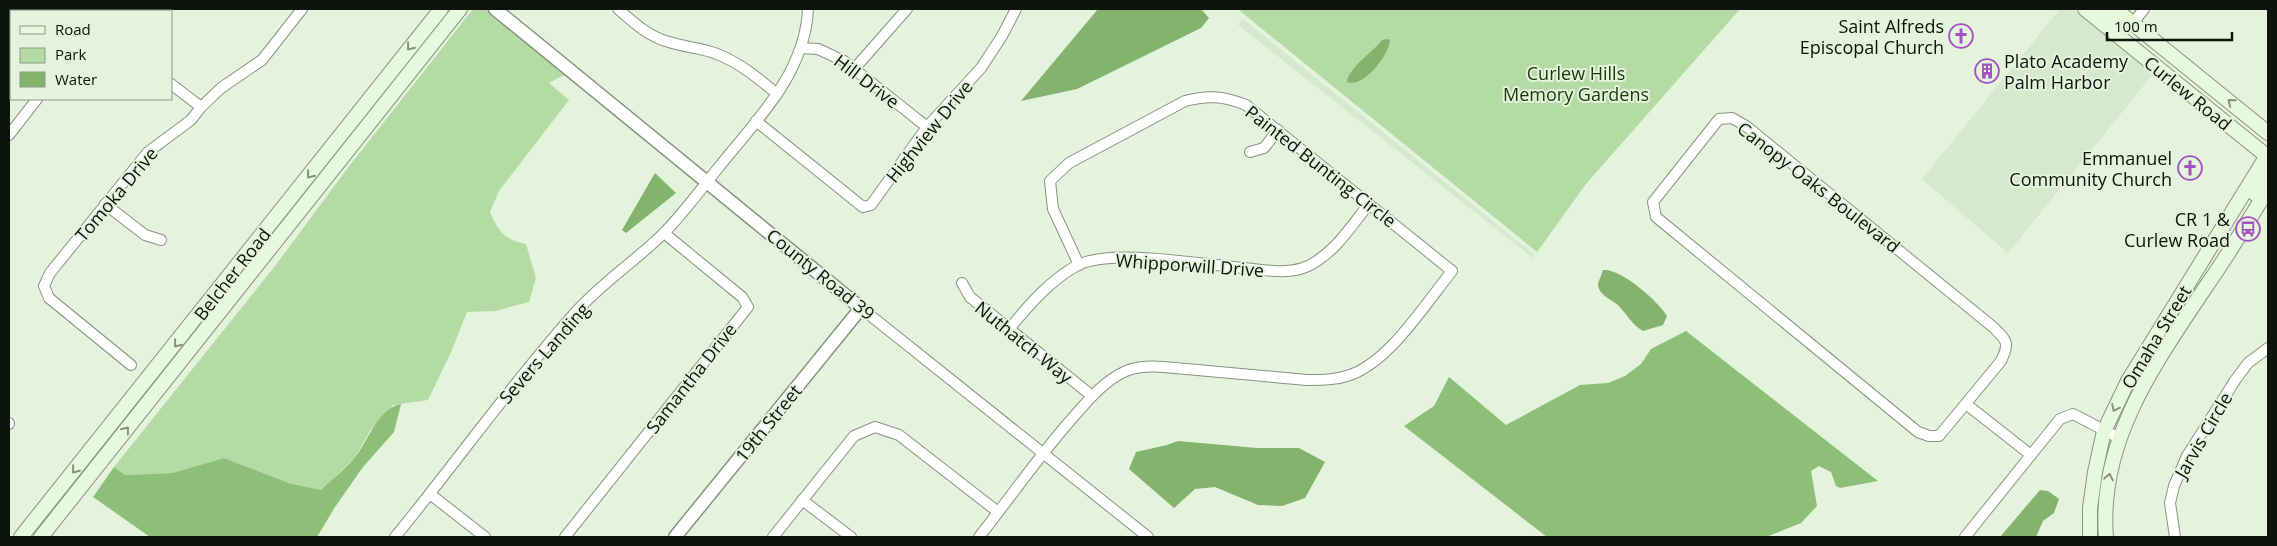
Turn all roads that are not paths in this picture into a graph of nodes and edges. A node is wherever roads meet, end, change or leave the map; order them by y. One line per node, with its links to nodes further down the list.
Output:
1 (302, 9): 20 (street, Tomoka Drive)
2 (440, 9): 50 (main road, Belcher Road, one-way to 50)
3 (460, 9): 51 (main road, Belcher Road, one-way to 3)
4 (495, 9): 28 (street, County Road 39)
5 (618, 9): 18 (street)
6 (808, 9): 15 (street, Severs Landing)
7 (907, 9): 16 (street)
8 (1016, 9): 22 (street, Highview Drive)
9 (2086, 9): 27 (main road, Curlew Road)
10 (2101, 9): 14 (main road)
11 (2115, 9): 13 (main road, Curlew Road)
12 (2144, 9): 13 (street)
13 (2133, 23): 14 (main road, Curlew Road)
14 (2155, 41): 24 (main road, Curlew Road, one-way to 14)
15 (802, 48): 16 (street, Hill Drive); 18 (street, Severs Landing)
16 (856, 68): 22 (street, Hill Drive)
17 (172, 85): 20 (street)
18 (777, 94): 21 (street, Severs Landing)
19 (36, 100): 25 (street)
20 (201, 107): 30 (street, Tomoka Drive)
21 (756, 121): 22 (street, Highview Drive); 28 (street, Severs Landing)
22 (927, 127)
23 (1278, 130): 26 (street); 31 (street, Painted Bunting Circle); 34 (street, Painted Bunting Circle)
24 (2267, 131)
25 (9, 135)
26 (1250, 152)
27 (2267, 160): 37 (main road); 43 (main road, Omaha Street, one-way to 43)
28 (707, 181): 32 (street, Severs Landing); 36 (street, County Road 39)
29 (2268, 188): 37 (main road, Omaha Street)
30 (105, 204): 33 (street); 40 (street, Tomoka Drive)
31 (1369, 204): 34 (street, Whipporwill Drive); 41 (street, Painted Bunting Circle)
32 (664, 233): 47 (street, Severs Landing); 54 (street, Samantha Drive)
33 (161, 240)
34 (1079, 265): 38 (street, Whipporwill Drive)
35 (962, 283): 38 (street, Nuthatch Way)
36 (861, 308): 45 (street, County Road 39); 55 (street, 19th Street)
37 (2178, 329): 44 (main road, Omaha Street)
38 (1009, 330): 41 (street, Nuthatch Way)
39 (2268, 348): 63 (street, Jarvis Circle)
40 (131, 365)
41 (1092, 396): 45 (street)
42 (1966, 404): 42 (street, Canopy Oaks Boulevard); 46 (street)
43 (2104, 431): 44 (street); 46 (street); 61 (main road, Omaha Street)
44 (2119, 438): 62 (main road, Omaha Street, one-way to 44)
45 (1043, 452): 49 (street); 59 (street, County Road 39)
46 (2031, 454): 60 (street)
47 (430, 494): 52 (street, Severs Landing); 53 (street)
48 (802, 500): 49 (street); 56 (street); 57 (street)
49 (998, 512): 58 (street)
50 (21, 537)
51 (41, 537)
52 (395, 537)
53 (485, 537)
54 (565, 537)
55 (676, 537)
56 (773, 537)
57 (851, 537)
58 (979, 537)
59 (1148, 537)
60 (1965, 537)
61 (2090, 537)
62 (2106, 537)
63 (2174, 537)

